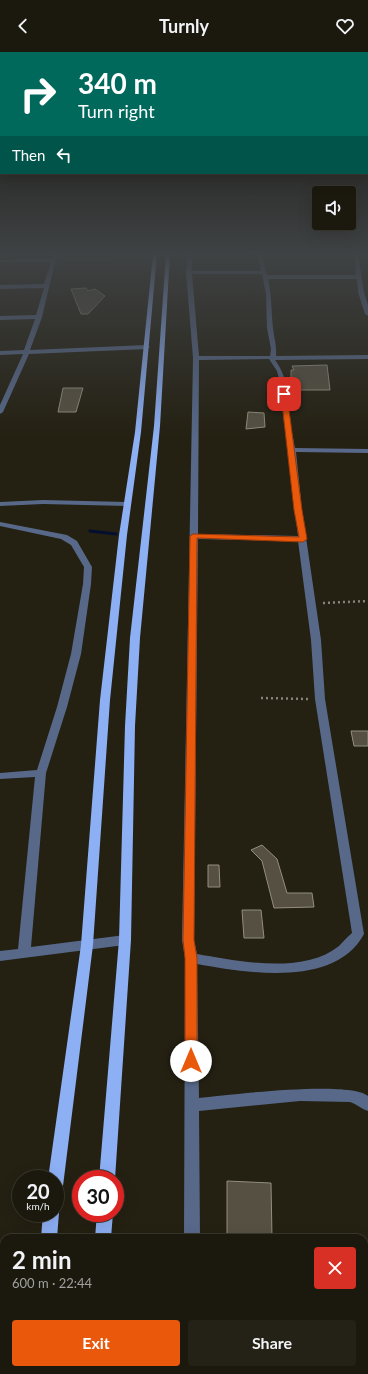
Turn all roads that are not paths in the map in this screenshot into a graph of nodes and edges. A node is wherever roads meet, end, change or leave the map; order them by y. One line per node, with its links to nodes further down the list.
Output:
1 (149, 316): 7 (main road)
2 (164, 316): 23 (main road)
3 (193, 316): 11 (street)
4 (270, 316): 12 (street)
5 (39, 317): 6 (street); 8 (street)
6 (0, 318)
7 (147, 347): 8 (street); 17 (main road)
8 (27, 351): 9 (street); 13 (street)
9 (0, 353)
10 (368, 357): 12 (street)
11 (196, 358): 12 (street); 19 (street)
12 (272, 358): 14 (street)
13 (0, 412)
14 (292, 450): 15 (street); 20 (street)
15 (368, 452)
16 (0, 504): 17 (street)
17 (127, 504): 24 (main road)
18 (0, 524): 21 (street)
19 (193, 536): 20 (street); 27 (street)
20 (303, 539): 27 (street)
21 (42, 773): 22 (street); 25 (street)
22 (0, 776)
23 (125, 940): 24 (street); 31 (main road)
24 (87, 945): 25 (street); 30 (main road)
25 (24, 952): 26 (street)
26 (0, 956)
27 (191, 958): 28 (street)
28 (191, 1105): 29 (street); 36 (street)
29 (368, 1105)
30 (57, 1170)
31 (108, 1170)
32 (50, 1222): 34 (main road)
33 (104, 1222): 35 (main road)
34 (49, 1234)
35 (103, 1234)
36 (192, 1234)

